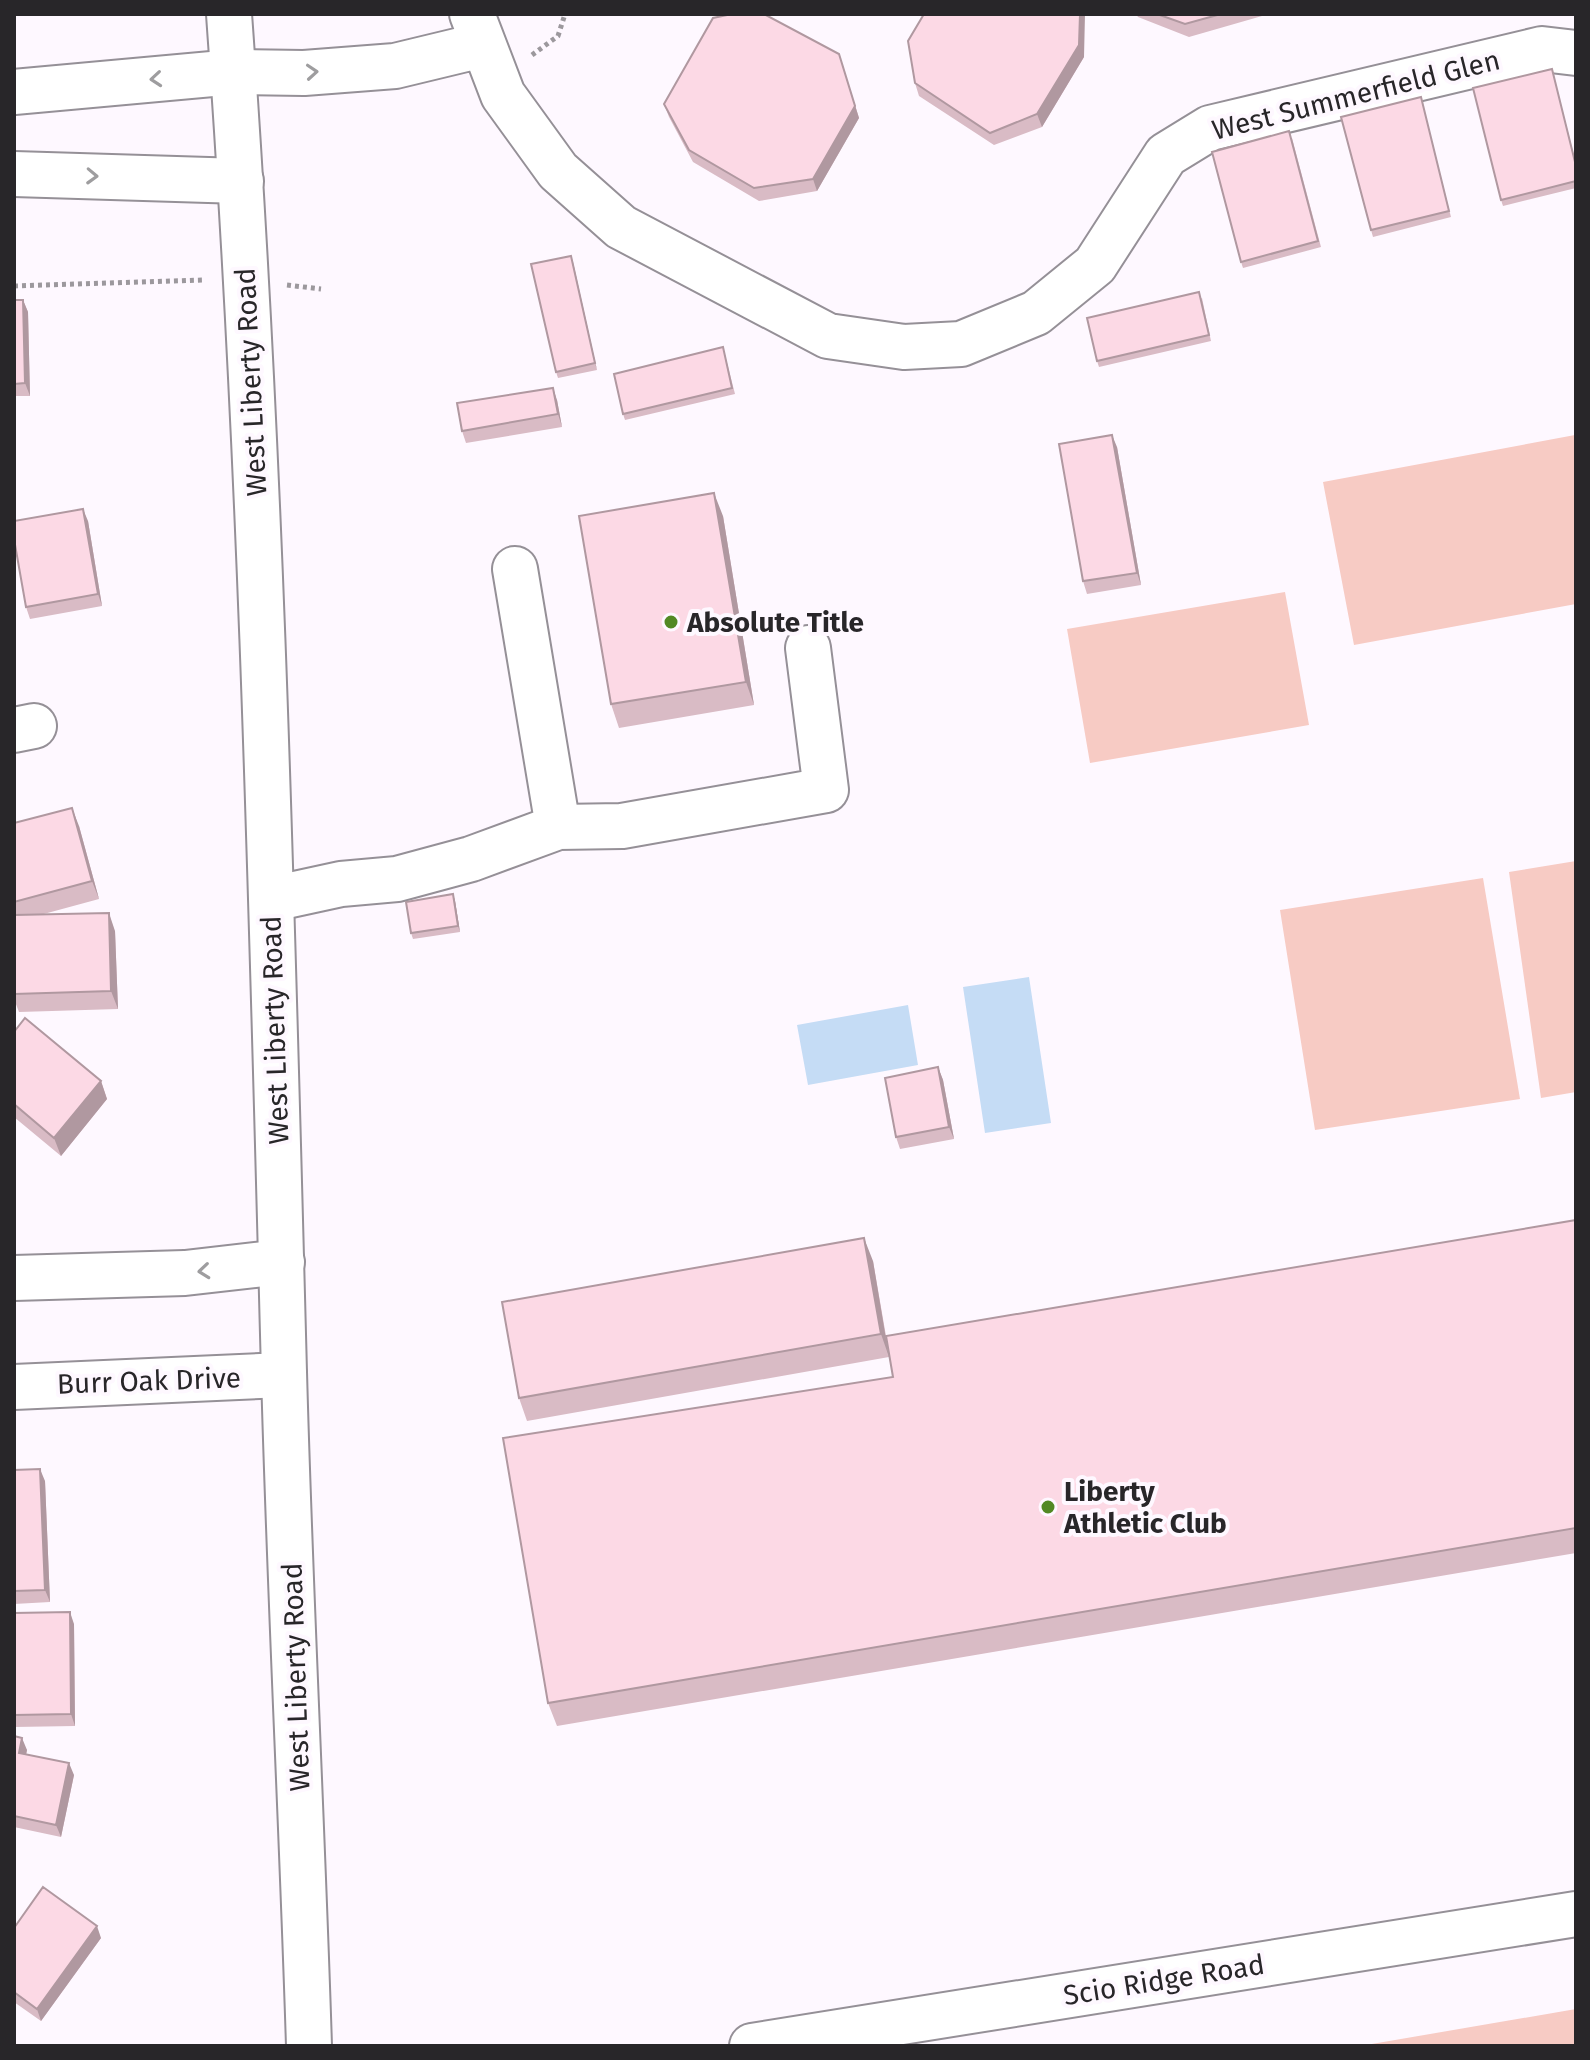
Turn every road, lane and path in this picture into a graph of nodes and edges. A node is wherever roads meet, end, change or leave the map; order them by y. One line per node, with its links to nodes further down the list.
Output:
1 (229, 14): 6 (street, West Liberty Road)
2 (565, 14): 5 (path)
3 (477, 30): 4 (street, West Summerfield Glen); 6 (street, West Summerfield Glen, one-way to 3)
4 (1576, 53)
5 (525, 60)
6 (234, 72): 7 (street, West Summerfield Glen, one-way to 7); 9 (street, West Liberty Road)
7 (14, 92)
8 (14, 174): 9 (street, one-way to 9)
9 (241, 181): 17 (street, West Liberty Road)
10 (204, 280): 11 (path)
11 (14, 286)
12 (300, 287): 13 (path)
13 (321, 289)
14 (515, 569): 16 (street)
15 (808, 648): 16 (street)
16 (558, 827): 17 (street)
17 (272, 899): 18 (street, West Liberty Road)
18 (282, 1262): 19 (street, one-way to 19); 20 (street, West Liberty Road)
19 (14, 1278)
20 (284, 1375): 21 (street, Burr Oak Drive); 23 (street, West Liberty Road)
21 (14, 1387)
22 (1576, 1914): 24 (street, Scio Ridge Road)
23 (309, 2046)
24 (752, 2046)

